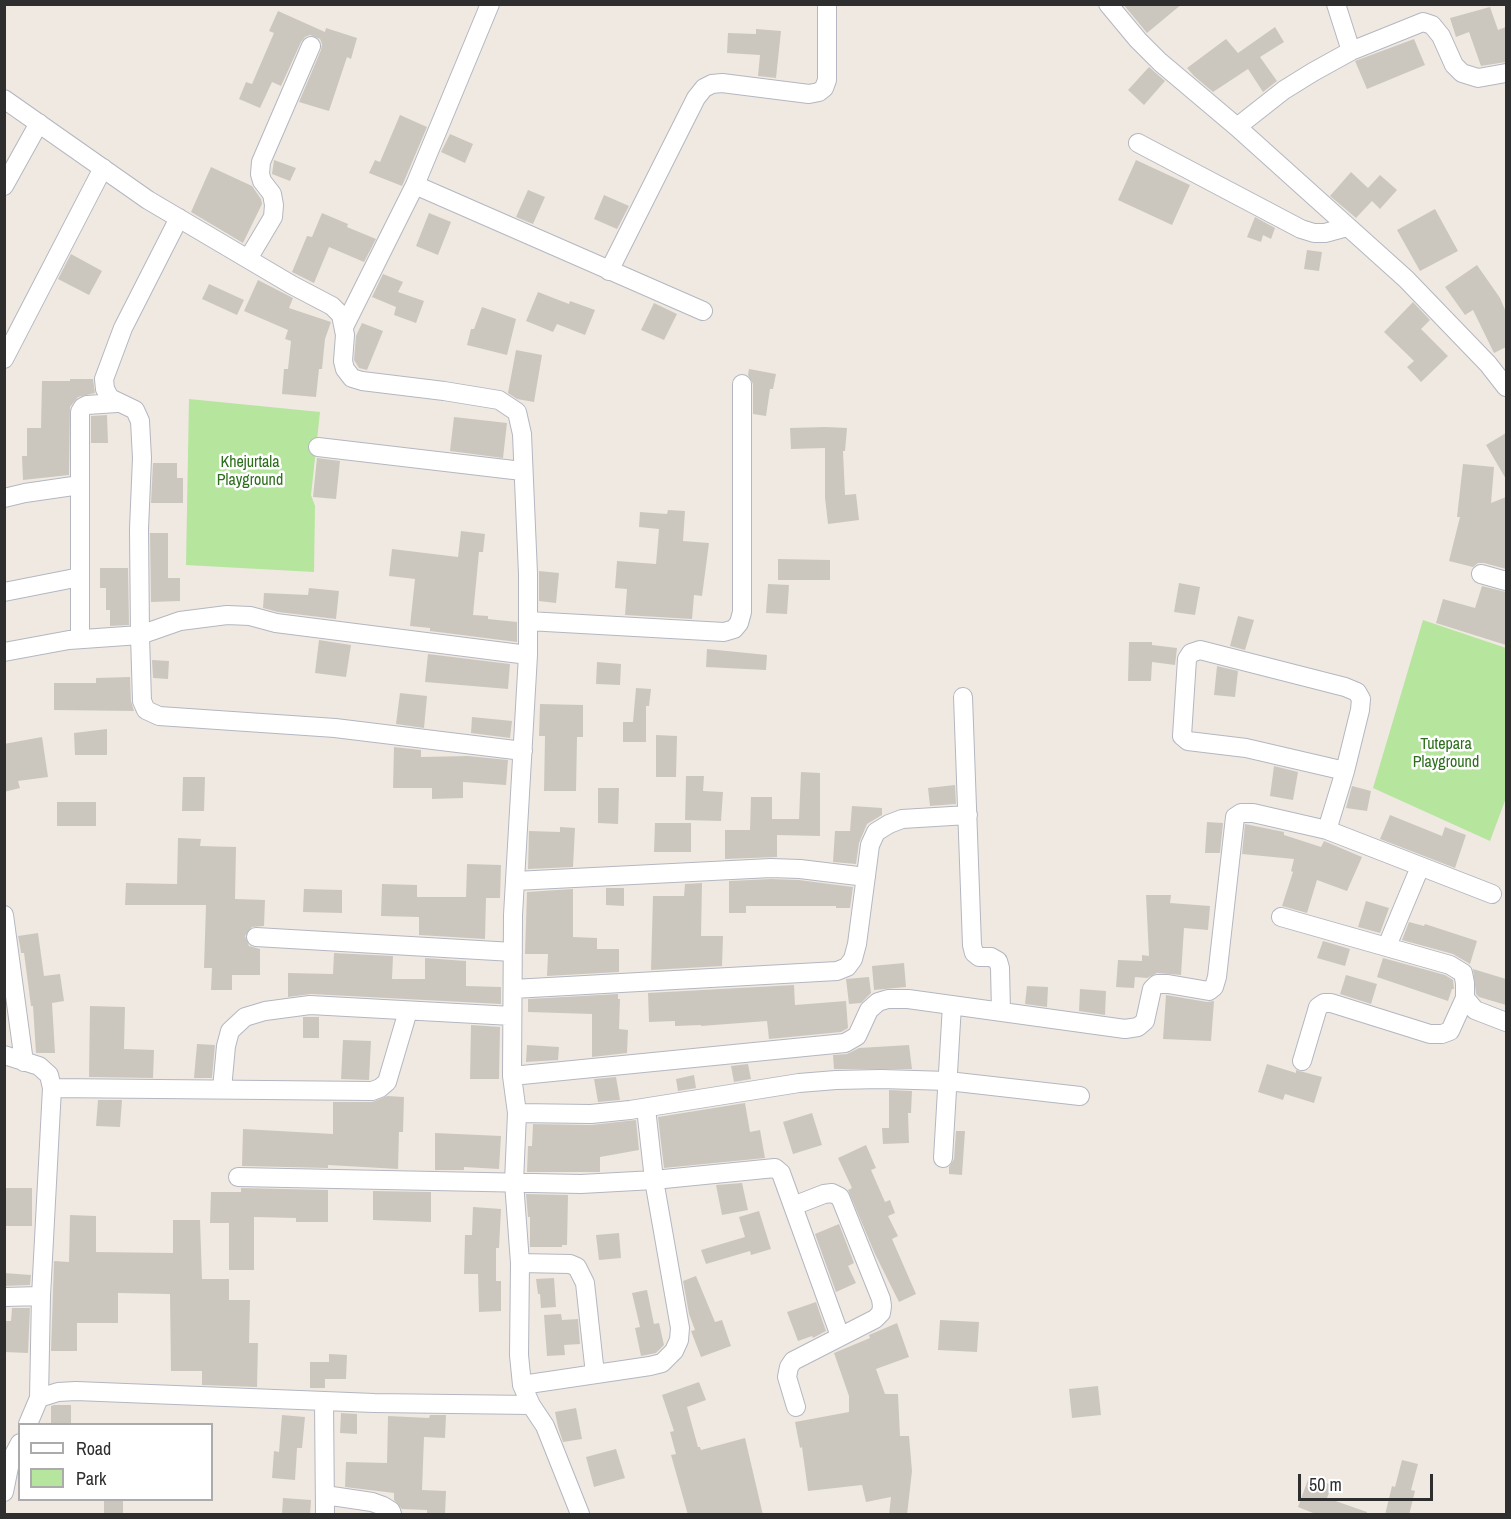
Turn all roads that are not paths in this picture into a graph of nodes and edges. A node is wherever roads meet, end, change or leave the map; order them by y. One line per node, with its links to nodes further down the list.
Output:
1 (490, 4): 13 (street)
2 (828, 4): 18 (street)
3 (1108, 4): 10 (street)
4 (1336, 4): 6 (street)
5 (311, 46): 17 (street)
6 (1351, 51): 7 (street); 10 (street)
7 (1506, 75)
8 (4, 99): 9 (street)
9 (39, 123): 12 (street); 14 (street)
10 (1237, 127): 16 (street)
11 (1138, 143): 16 (street)
12 (103, 168): 15 (street); 21 (street)
13 (415, 185): 18 (street); 20 (street)
14 (4, 186)
15 (179, 218): 17 (street); 24 (street)
16 (1347, 227): 23 (street)
17 (248, 258): 20 (street)
18 (609, 271): 19 (street)
19 (703, 311)
20 (344, 327): 26 (street)
21 (4, 359)
22 (742, 384): 33 (street)
23 (1506, 387)
24 (117, 402): 27 (street); 34 (street)
25 (318, 447): 26 (street)
26 (522, 471): 33 (street)
27 (80, 485): 28 (street); 30 (street)
28 (4, 498)
29 (1481, 574): 31 (street)
30 (80, 577): 32 (street); 35 (street)
31 (1506, 581)
32 (4, 592)
33 (528, 621): 37 (street)
34 (140, 636): 35 (street); 37 (street); 39 (street)
35 (80, 639): 36 (street)
36 (4, 652)
37 (528, 655): 39 (street)
38 (963, 697): 41 (street)
39 (523, 751): 45 (street)
40 (1345, 771): 40 (street); 42 (street)
41 (968, 815): 44 (street); 56 (street)
42 (1327, 830): 43 (street); 56 (street)
43 (1420, 867): 46 (street); 50 (street)
44 (866, 877): 45 (street); 52 (street)
45 (515, 881): 51 (street)
46 (1492, 894)
47 (4, 915): 61 (street)
48 (1281, 917): 50 (street)
49 (256, 937): 51 (street)
50 (1387, 946): 53 (street)
51 (513, 952): 52 (street)
52 (513, 989): 57 (street)
53 (1465, 998): 58 (street); 60 (street)
54 (952, 1005): 56 (street); 62 (street); 63 (street)
55 (408, 1011): 57 (street); 65 (street); 65 (street)
56 (1001, 1012)
57 (512, 1016): 62 (street)
58 (1506, 1022)
59 (4, 1055): 61 (street)
60 (1302, 1061)
61 (24, 1062): 64 (street)
62 (512, 1076): 68 (street)
63 (948, 1081): 66 (street); 67 (street); 69 (street)
64 (52, 1088): 65 (street); 75 (street)
65 (222, 1089)
66 (1080, 1095)
67 (646, 1108): 68 (street); 71 (street)
68 (517, 1113): 72 (street)
69 (943, 1158)
70 (238, 1177): 72 (street)
71 (654, 1180): 72 (street); 73 (street); 78 (street)
72 (514, 1182): 74 (street)
73 (793, 1206): 77 (street); 77 (street)
74 (520, 1263): 78 (street); 79 (street)
75 (41, 1296): 76 (street); 80 (street)
76 (4, 1297)
77 (840, 1336): 83 (street)
78 (595, 1374): 79 (street)
79 (522, 1385): 82 (street)
80 (39, 1398): 81 (street); 84 (street)
81 (324, 1401): 82 (street); 88 (street)
82 (531, 1406): 91 (street)
83 (796, 1407)
84 (29, 1423)
85 (18, 1446): 86 (street)
86 (7, 1462): 87 (street)
87 (4, 1492)
88 (325, 1495): 89 (street); 90 (street)
89 (325, 1515)
90 (392, 1515)
91 (580, 1515)

